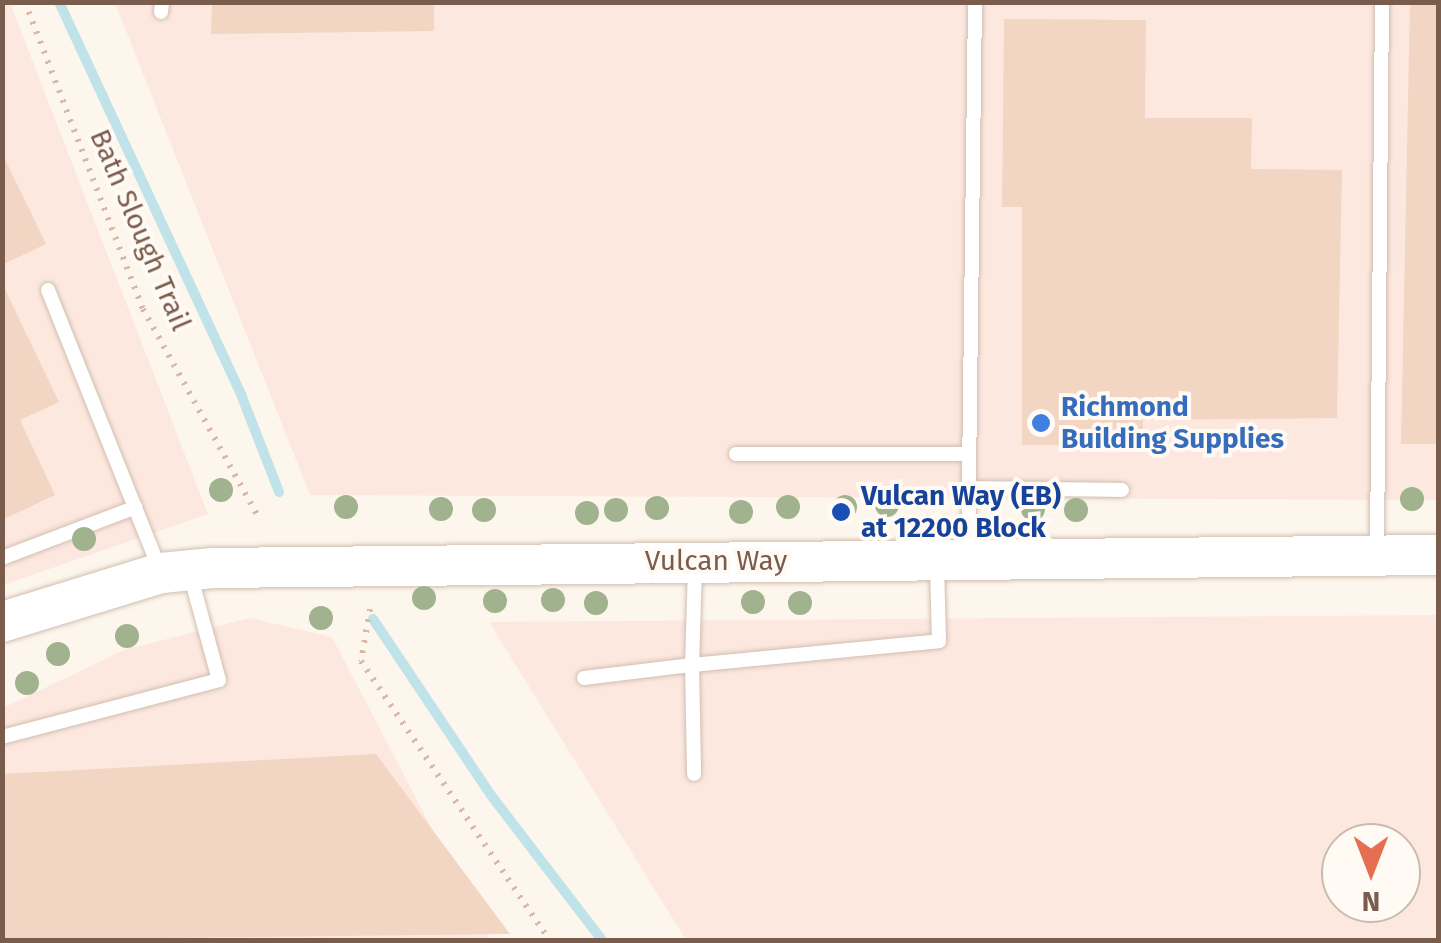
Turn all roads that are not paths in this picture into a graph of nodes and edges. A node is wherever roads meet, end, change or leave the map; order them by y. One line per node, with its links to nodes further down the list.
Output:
1 (975, 2): 5 (lane)
2 (1382, 2): 10 (lane)
3 (48, 290): 8 (lane)
4 (736, 454): 5 (lane)
5 (969, 454): 6 (lane)
6 (968, 488): 7 (lane); 12 (lane)
7 (1122, 490)
8 (136, 507): 11 (lane); 14 (lane)
9 (1438, 555): 10 (street, Vulcan Way)
10 (1377, 556): 12 (street, Vulcan Way)
11 (2, 558)
12 (952, 559): 13 (street, Vulcan Way); 16 (lane)
13 (695, 561): 14 (street, Vulcan Way); 16 (lane)
14 (175, 572): 15 (street, Vulcan Way); 18 (lane)
15 (2, 622)
16 (692, 666): 17 (lane); 19 (lane)
17 (584, 678)
18 (2, 737)
19 (694, 774)

